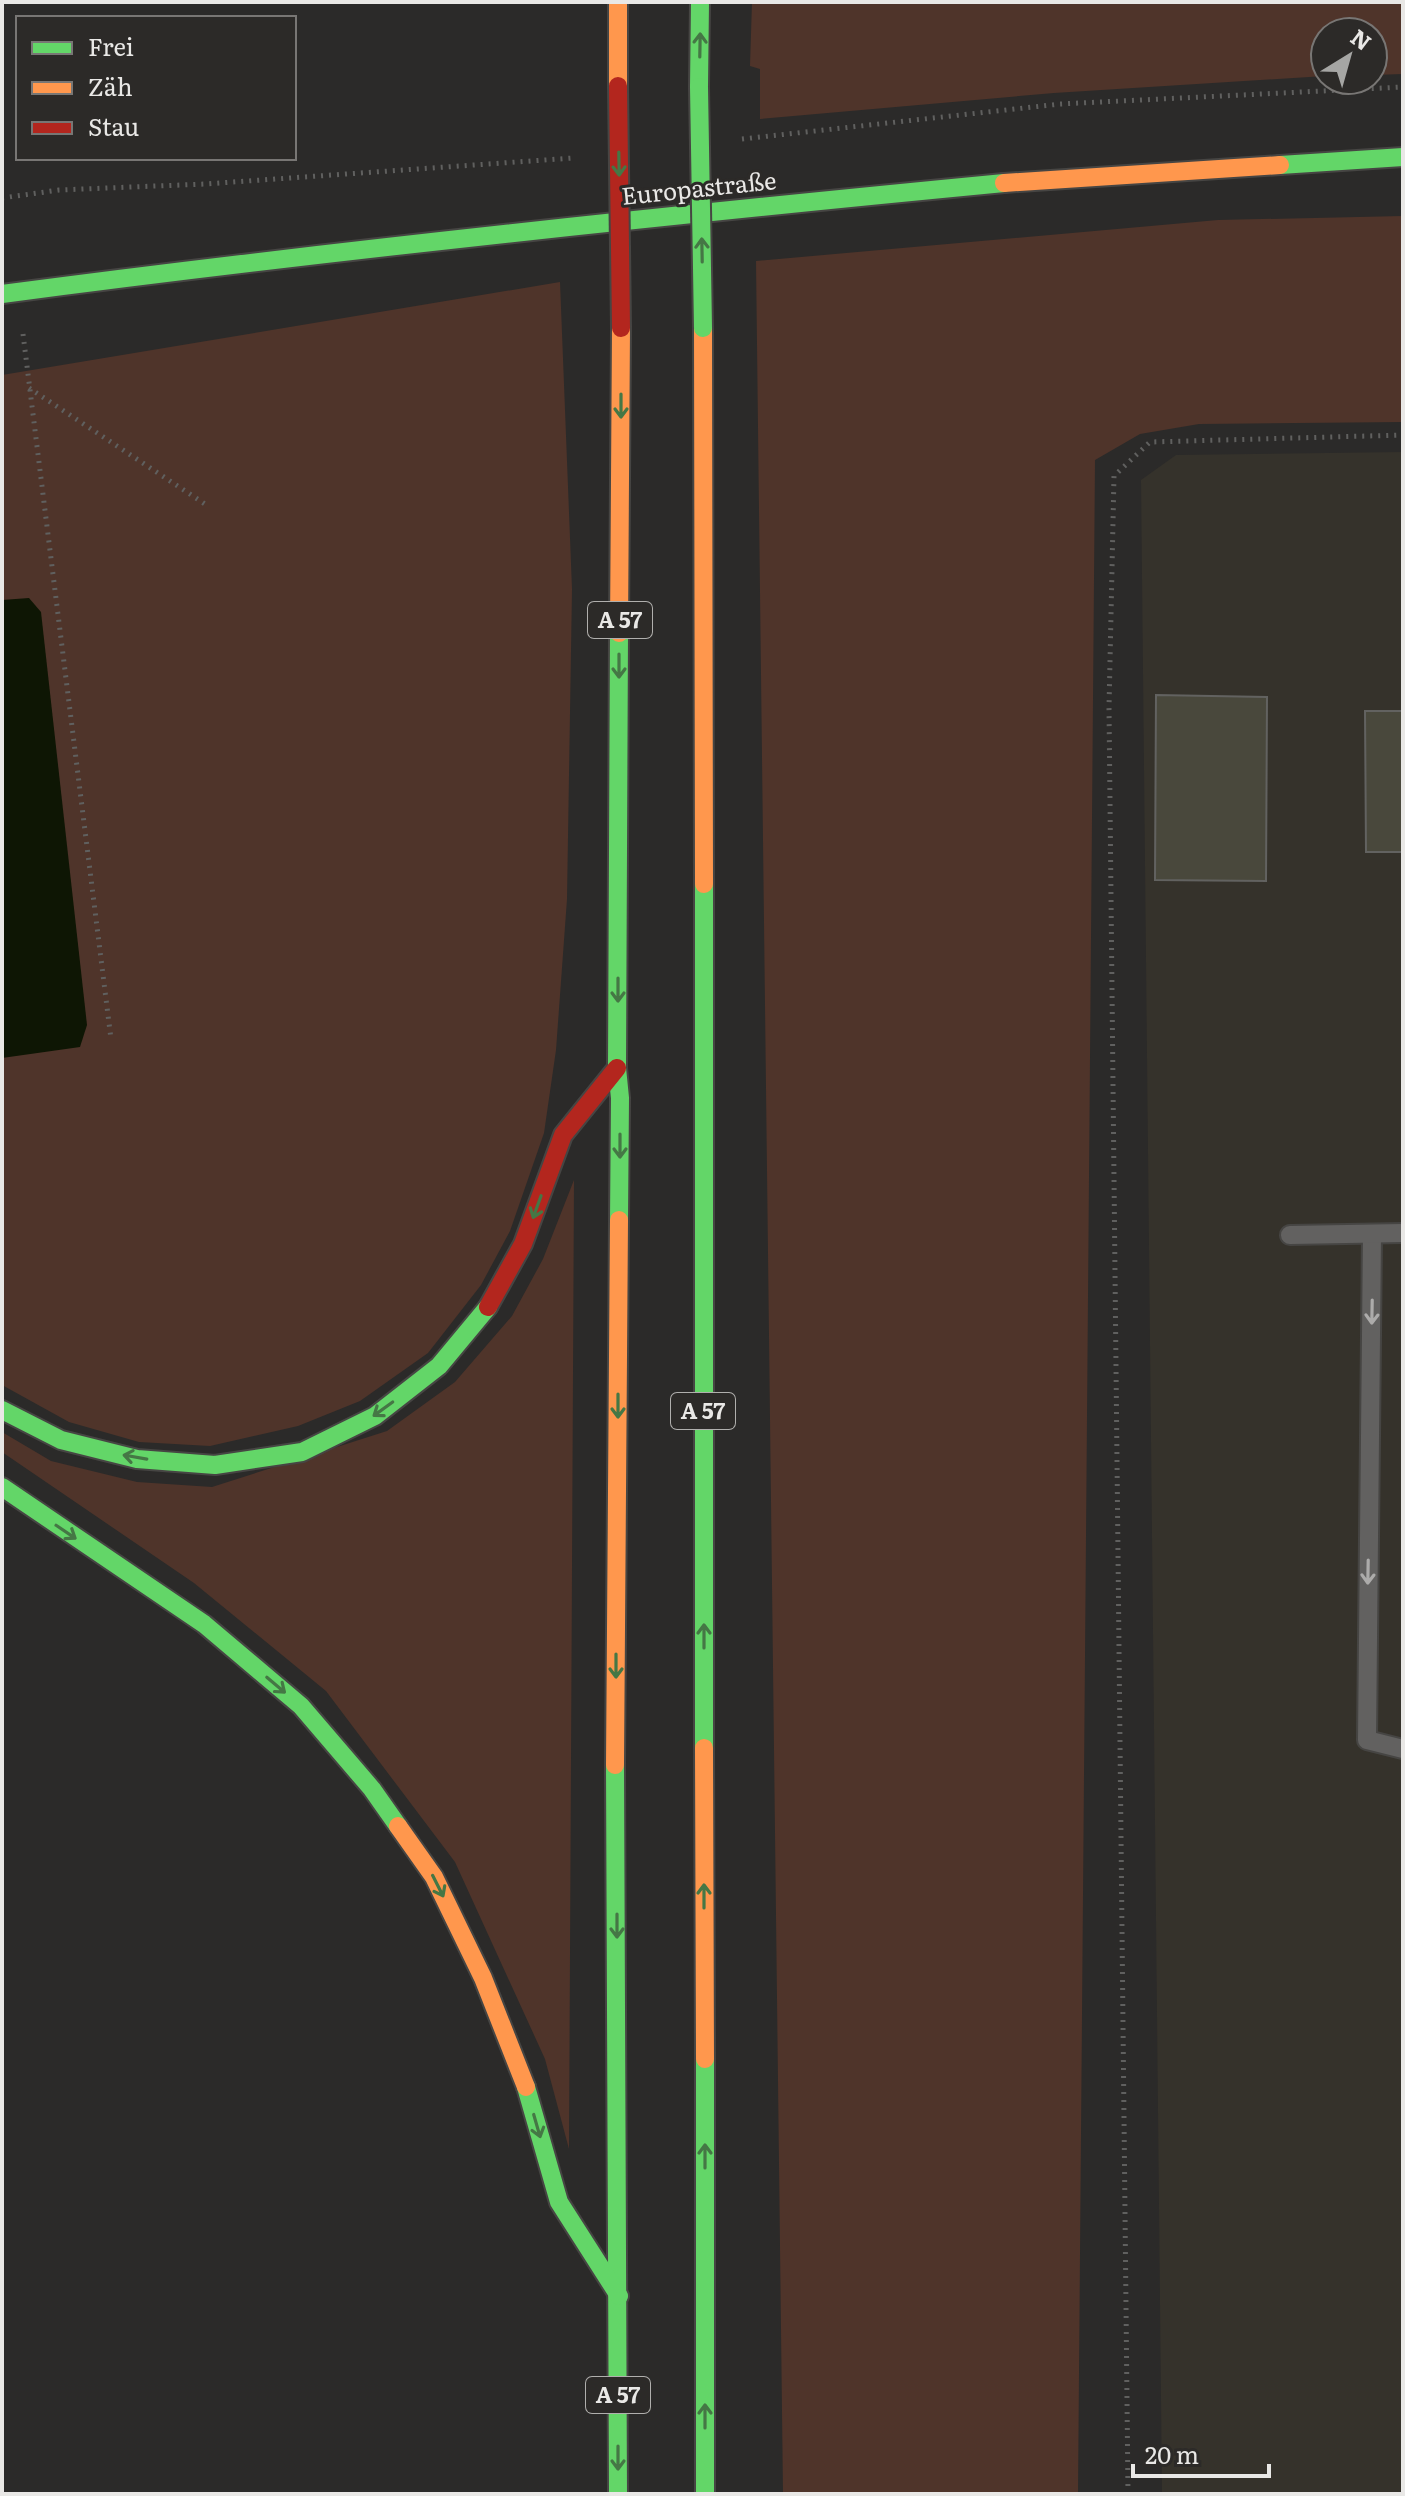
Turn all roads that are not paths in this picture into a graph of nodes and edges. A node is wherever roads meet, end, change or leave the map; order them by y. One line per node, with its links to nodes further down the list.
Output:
1 (618, 2): 5 (main road, A 57, one-way to 5, bridge)
2 (700, 2): 14 (main road, A 57, one-way to 2, bridge)
3 (1403, 157): 4 (main road, Europastraße)
4 (10, 294)
5 (617, 1068): 9 (main road, one-way to 9); 12 (main road, A 57, one-way to 12)
6 (1403, 1233): 7 (lane)
7 (1372, 1234): 8 (lane); 11 (lane, one-way to 11)
8 (1290, 1235)
9 (2, 1410)
10 (2, 1487): 12 (main road, one-way to 12)
11 (1403, 1749)
12 (619, 2296): 13 (main road, A 57, one-way to 13)
13 (618, 2494)
14 (705, 2494)

